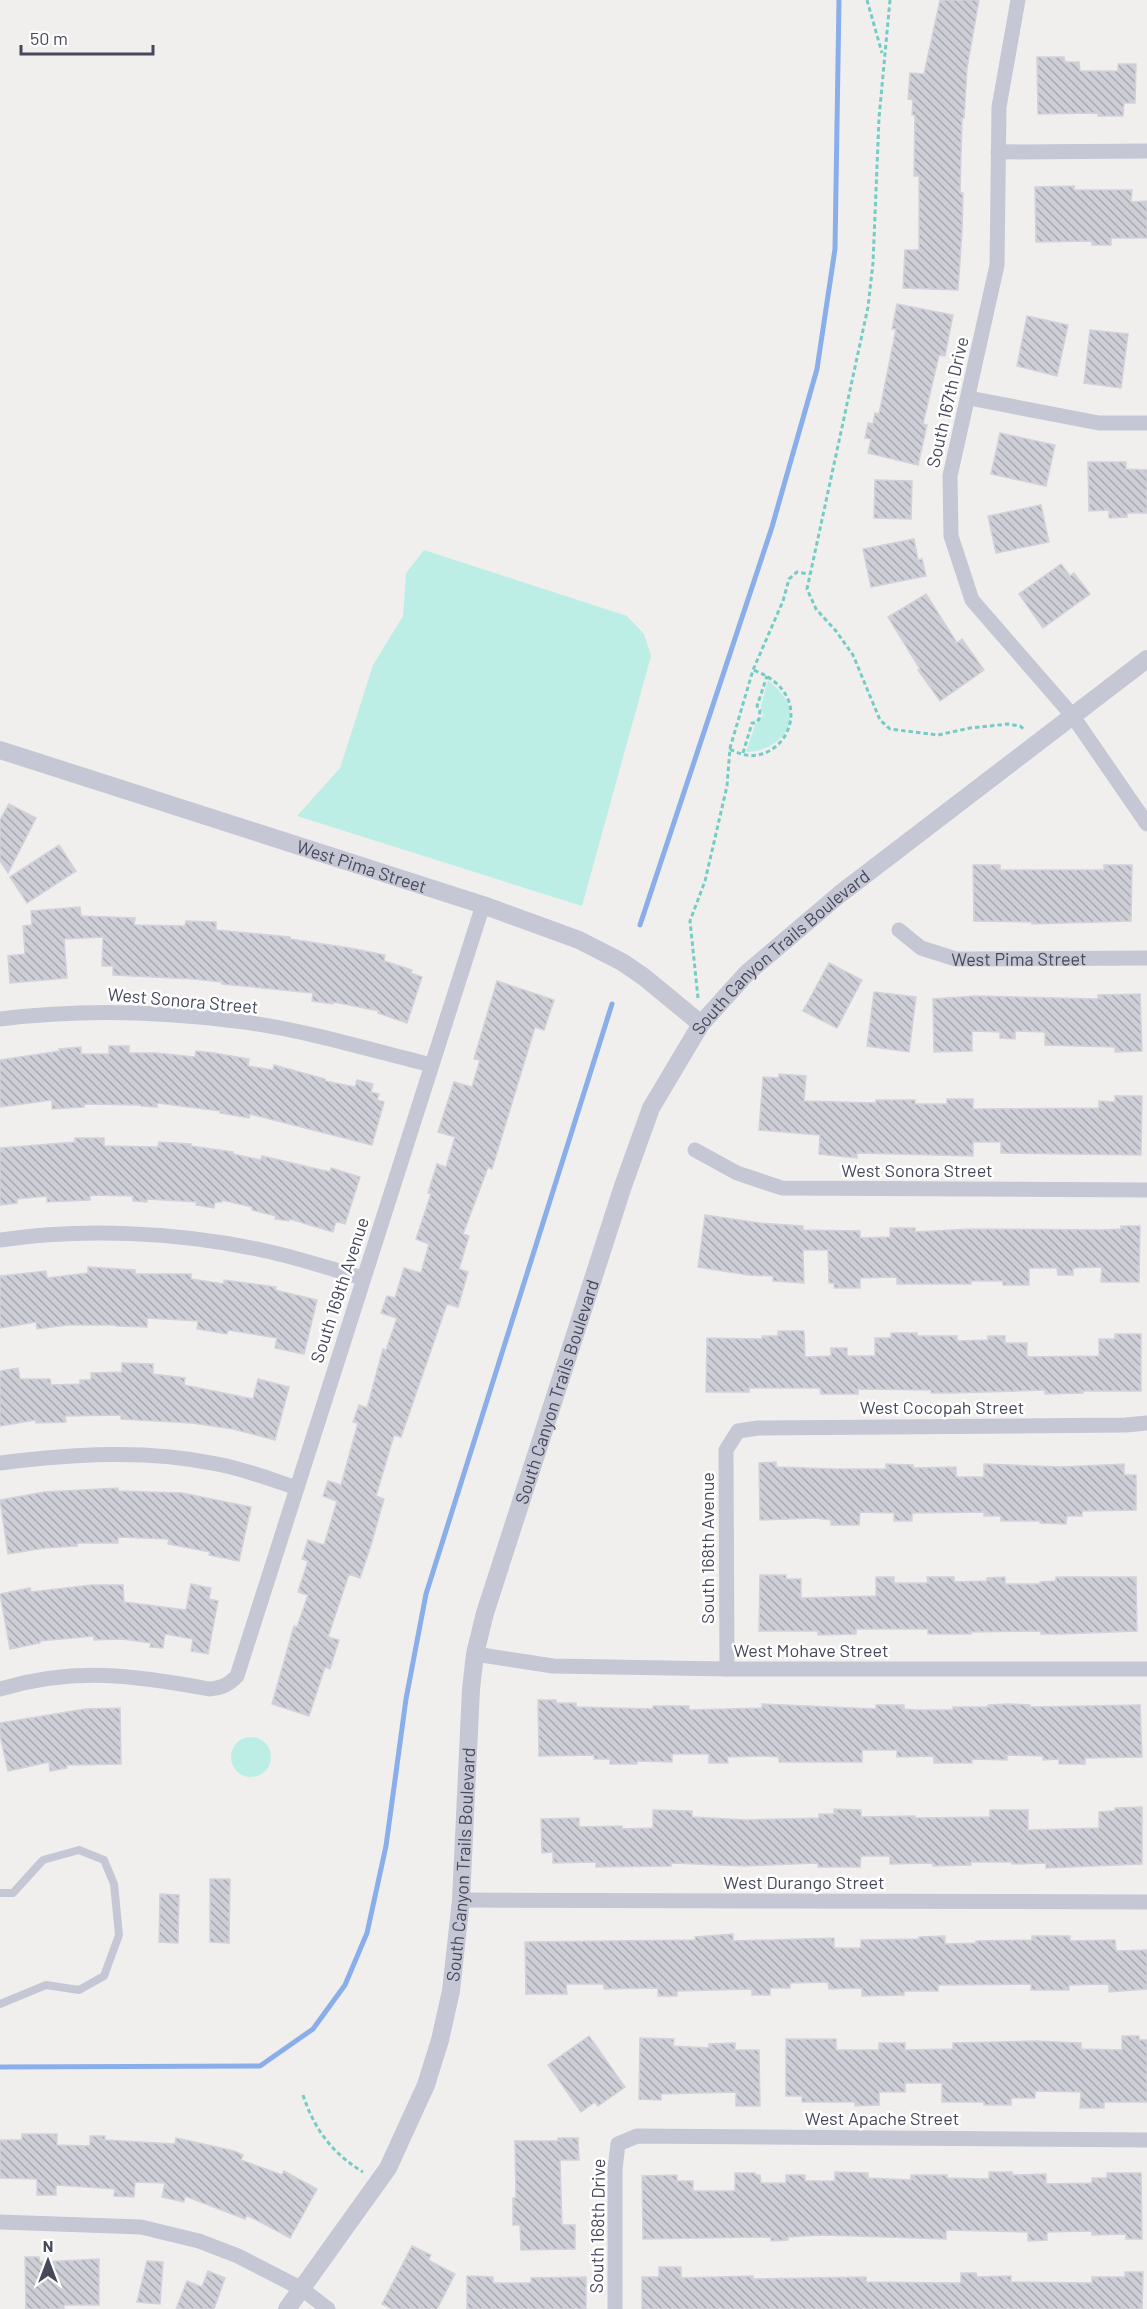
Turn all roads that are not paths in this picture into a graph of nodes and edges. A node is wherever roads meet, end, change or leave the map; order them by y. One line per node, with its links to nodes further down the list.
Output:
1 (1018, 0): 3 (street, South 167th Drive)
2 (1147, 151): 3 (street)
3 (998, 152): 4 (street, South 167th Drive)
4 (969, 398): 5 (street); 7 (street, South 167th Drive)
5 (1147, 423)
6 (1147, 659): 7 (street, South Canyon Trails Boulevard)
7 (1072, 715): 9 (street, South 167th Drive); 14 (street, South Canyon Trails Boulevard)
8 (0, 750): 10 (street, West Pima Street)
9 (1147, 824)
10 (483, 905): 14 (street, West Pima Street); 15 (street, South 169th Avenue)
11 (899, 930): 12 (street, West Pima Street)
12 (1147, 958)
13 (0, 1019): 15 (street, West Sonora Street)
14 (701, 1024): 24 (street, South Canyon Trails Boulevard)
15 (431, 1065): 19 (street, South 169th Avenue)
16 (695, 1150): 17 (street, West Sonora Street)
17 (1147, 1190)
18 (0, 1240): 19 (street)
19 (363, 1278): 23 (street, South 169th Avenue)
20 (1147, 1423): 21 (street, West Cocopah Street)
21 (738, 1431): 25 (street, South 168th Avenue)
22 (0, 1463): 23 (street)
23 (297, 1488): 27 (street, South 169th Avenue)
24 (475, 1654): 25 (street, West Mohave Street); 29 (street, South Canyon Trails Boulevard)
25 (727, 1669): 26 (street, West Mohave Street)
26 (1147, 1669)
27 (0, 1689)
28 (0, 1893): 31 (lane)
29 (461, 1900): 30 (street, West Durango Street); 35 (street, South Canyon Trails Boulevard)
30 (1147, 1902)
31 (0, 2004)
32 (1147, 2140): 33 (street, West Apache Street)
33 (618, 2144): 38 (street, South 168th Drive)
34 (0, 2222): 35 (street)
35 (302, 2289): 36 (street, South Canyon Trails Boulevard); 37 (street)
36 (287, 2309)
37 (328, 2309)
38 (615, 2309)

